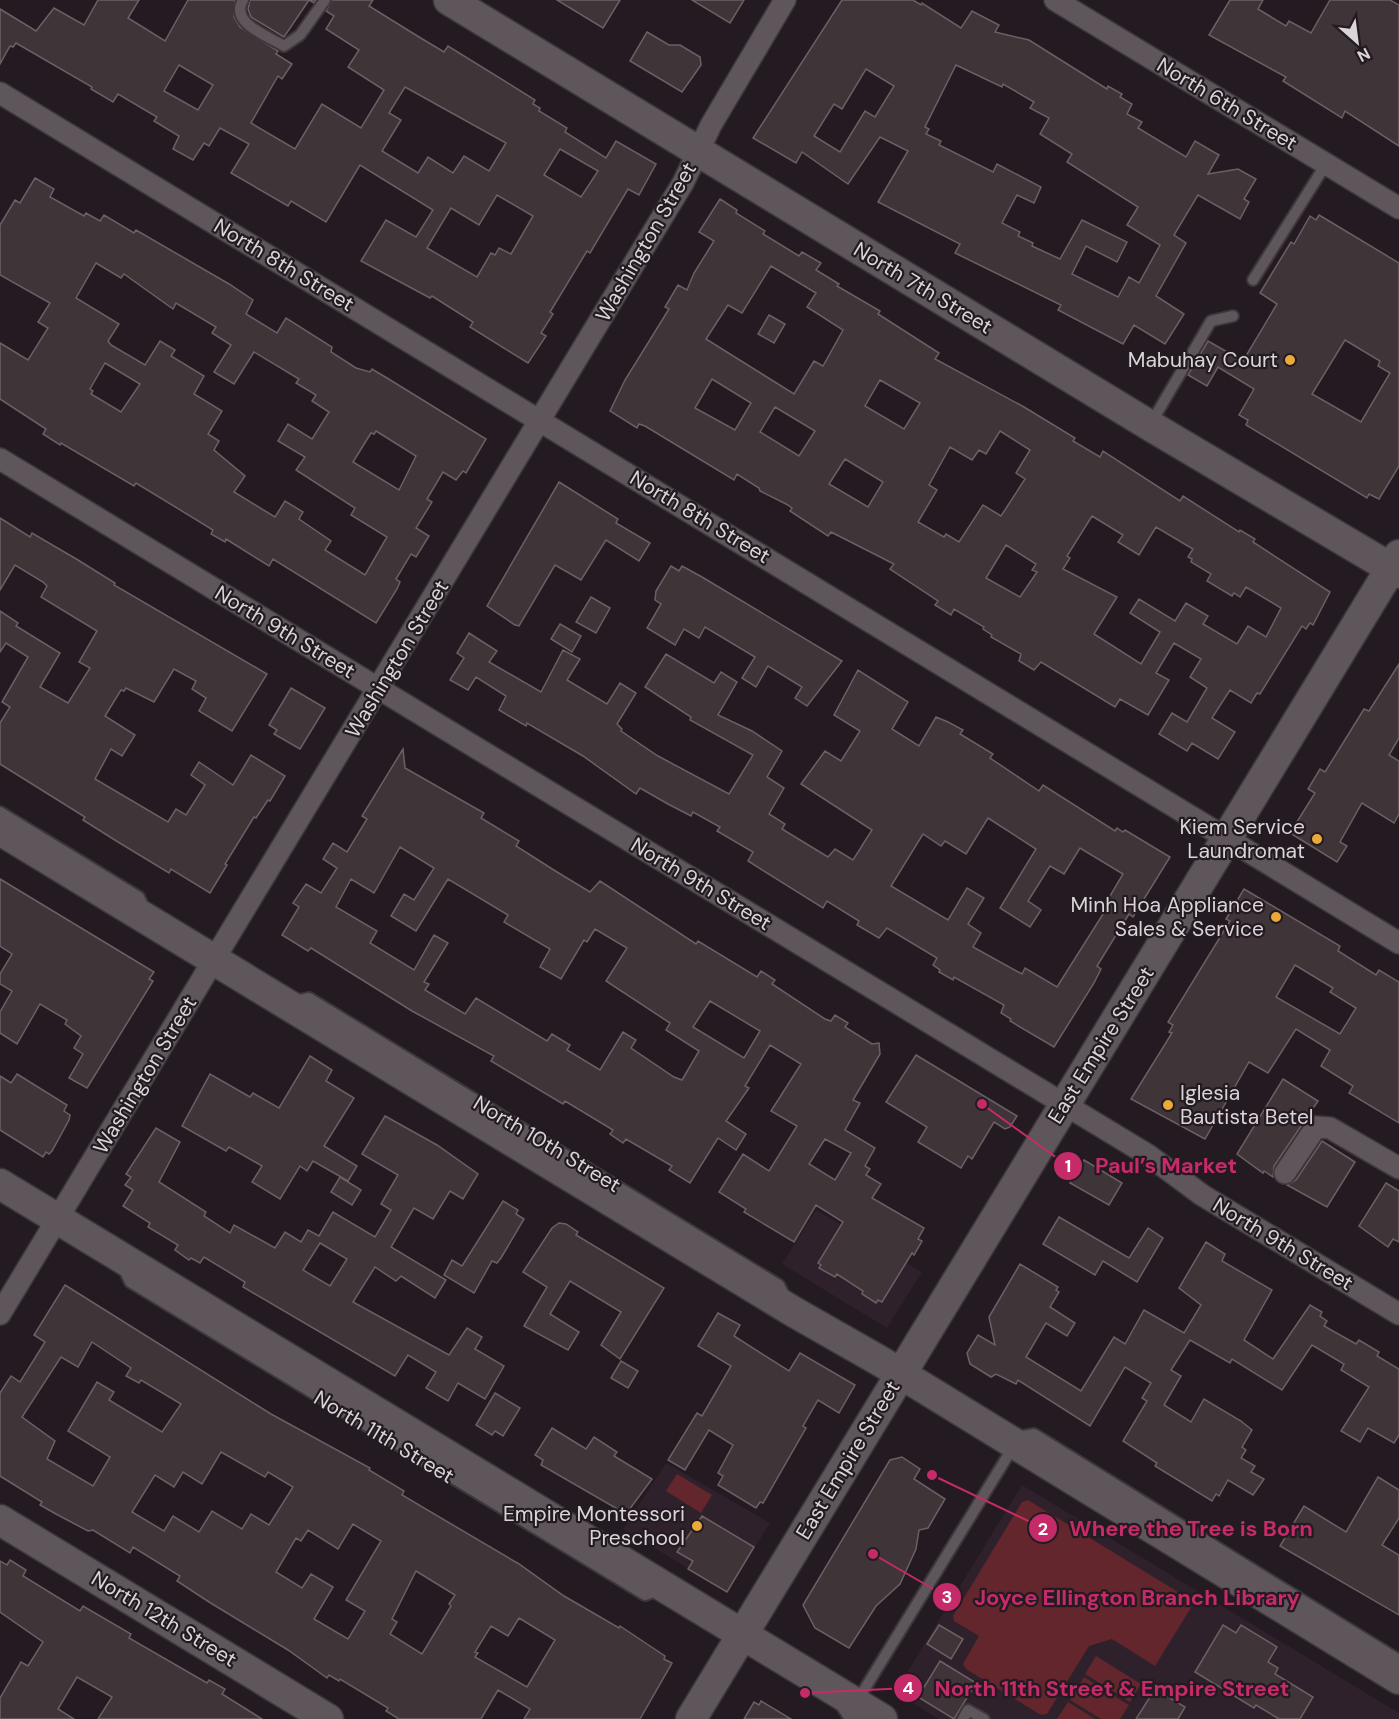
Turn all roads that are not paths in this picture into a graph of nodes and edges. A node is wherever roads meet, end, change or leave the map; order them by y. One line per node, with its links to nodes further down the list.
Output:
1 (243, 0): 2 (lane)
2 (325, 0)
3 (449, 0): 7 (street, North 7th Street)
4 (785, 0): 7 (street, Washington Street)
5 (1055, 0): 8 (street, North 6th Street)
6 (0, 93): 12 (street, North 8th Street)
7 (698, 152): 12 (street, Washington Street); 13 (street, North 7th Street)
8 (1326, 164): 9 (street, North 6th Street); 10 (lane)
9 (1399, 208)
10 (1253, 280)
11 (1233, 316): 13 (lane)
12 (541, 421): 16 (street, Washington Street); 19 (street, North 8th Street)
13 (1149, 425): 15 (street, North 7th Street)
14 (0, 459): 16 (street, North 9th Street)
15 (1397, 565): 19 (street, East Empire Street)
16 (378, 689): 22 (street, Washington Street); 23 (street, North 9th Street)
17 (0, 812): 20 (lane)
18 (0, 830): 20 (street, North 10th Street)
19 (1228, 839): 21 (street, North 8th Street); 23 (street, East Empire Street)
20 (150, 921): 22 (street, North 10th Street)
21 (1399, 943)
22 (215, 959): 27 (street, Washington Street); 30 (street, North 10th Street)
23 (1064, 1103): 29 (street, North 9th Street); 30 (street, East Empire Street)
24 (1399, 1168): 25 (street)
25 (1285, 1173)
26 (0, 1184): 27 (street, North 11th Street)
27 (59, 1219): 28 (street, Washington Street); 33 (street, North 11th Street)
28 (0, 1314)
29 (1399, 1314)
30 (900, 1375): 31 (street, North 10th Street); 33 (street, East Empire Street)
31 (1015, 1444): 34 (lane); 35 (street, North 10th Street); 36 (lane)
32 (0, 1520): 37 (street, North 12th Street)
33 (743, 1634): 36 (street, North 11th Street); 38 (street, East Empire Street)
34 (1399, 1660)
35 (1399, 1679)
36 (846, 1704): 39 (street, North 11th Street)
37 (328, 1719)
38 (691, 1719)
39 (882, 1719)
40 (963, 1719): 41 (lane)
41 (984, 1719)

